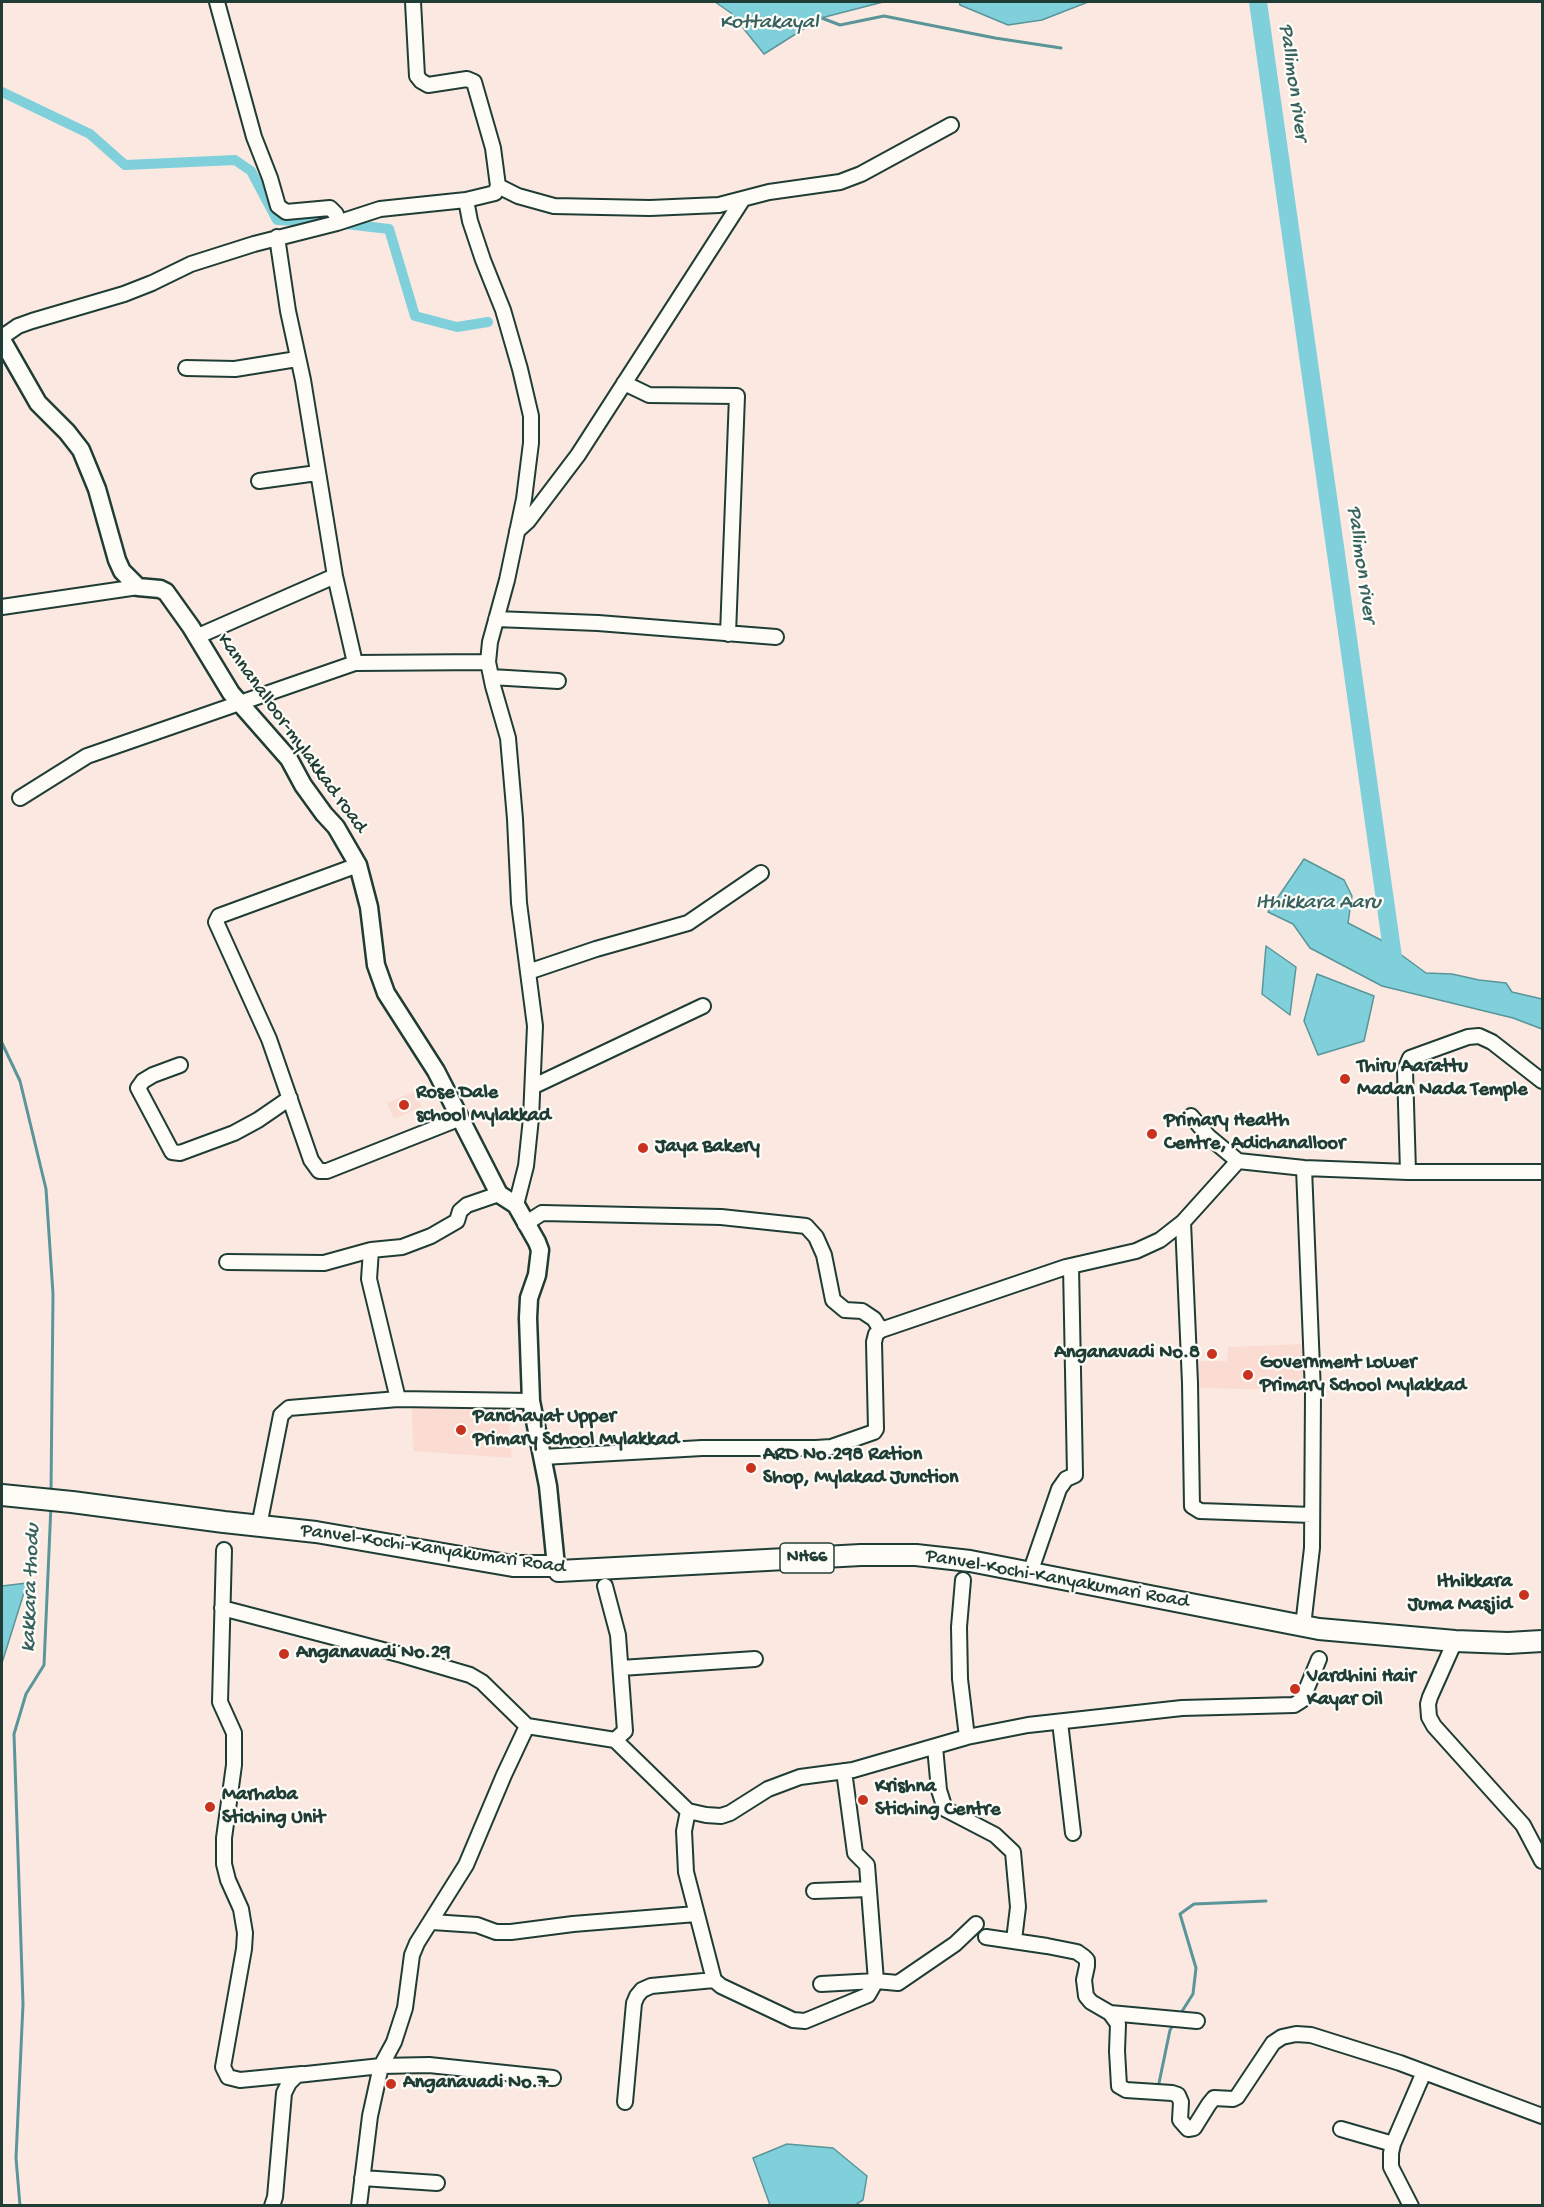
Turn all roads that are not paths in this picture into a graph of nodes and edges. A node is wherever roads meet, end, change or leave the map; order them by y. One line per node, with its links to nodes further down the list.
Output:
1 (217, 2): 7 (street)
2 (413, 2): 4 (street)
3 (951, 125): 5 (street)
4 (498, 186): 5 (street); 6 (street)
5 (743, 199): 12 (street)
6 (466, 200): 7 (street); 15 (street)
7 (337, 223): 8 (street)
8 (277, 237): 9 (street); 10 (street)
9 (2, 338): 17 (main road)
10 (297, 359): 11 (street); 13 (street)
11 (186, 368)
12 (624, 383): 15 (street); 20 (street)
13 (317, 473): 14 (street); 16 (street)
14 (259, 481)
15 (517, 531): 19 (street)
16 (335, 576): 21 (street); 24 (street)
17 (138, 587): 18 (street); 21 (main road, Kannanalloor-mylakkad road)
18 (2, 607)
19 (496, 619): 20 (street); 23 (street)
20 (728, 634): 22 (street)
21 (196, 637): 27 (main road, Kannanalloor-mylakkad road)
22 (776, 637)
23 (488, 662): 24 (street); 25 (street)
24 (354, 663): 27 (street)
25 (491, 677): 26 (street); 31 (street)
26 (558, 681)
27 (240, 703): 28 (street); 29 (main road, Kannanalloor-mylakkad road)
28 (20, 798)
29 (358, 865): 36 (street); 38 (main road, Kannanalloor-mylakkad road)
30 (761, 873): 31 (street)
31 (528, 972): 35 (street)
32 (703, 1006): 35 (street)
33 (180, 1065): 36 (street)
34 (1542, 1081): 41 (street)
35 (534, 1086): 44 (street)
36 (290, 1098): 38 (street)
37 (1191, 1116): 39 (street)
38 (461, 1118): 43 (main road, Kannanalloor-mylakkad road)
39 (1238, 1161): 40 (street); 45 (street)
40 (1304, 1168): 41 (street); 55 (street)
41 (1408, 1172): 42 (street)
42 (1542, 1172)
43 (499, 1194): 44 (main road); 47 (street)
44 (516, 1205): 46 (main road)
45 (1183, 1222): 49 (street); 55 (street)
46 (525, 1224): 50 (street); 52 (main road)
47 (371, 1250): 48 (street); 51 (street)
48 (227, 1262)
49 (1071, 1266): 50 (street); 59 (street)
50 (881, 1330): 53 (street)
51 (398, 1399): 52 (street); 56 (street)
52 (531, 1401): 53 (main road)
53 (543, 1457): 58 (main road)
54 (2, 1496): 56 (highway, Panvel-Kochi-Kanyakumari Road / NH66)
55 (1312, 1515): 63 (street)
56 (259, 1526): 58 (highway, Panvel-Kochi-Kanyakumari Road / NH66)
57 (224, 1550): 62 (street)
58 (556, 1566): 59 (highway, Panvel-Kochi-Kanyakumari Road / NH66)
59 (1030, 1573): 63 (highway, Panvel-Kochi-Kanyakumari Road / NH66)
60 (963, 1580): 71 (street)
61 (606, 1586): 68 (street)
62 (222, 1608): 70 (street); 92 (street)
63 (1303, 1626): 64 (highway, Panvel-Kochi-Kanyakumari Road / NH66)
64 (1455, 1641): 65 (highway, Panvel-Kochi-Kanyakumari Road / NH66); 77 (street)
65 (1537, 1645)
66 (755, 1659): 68 (street)
67 (1319, 1659): 69 (street)
68 (621, 1668): 72 (street)
69 (1060, 1722): 71 (street); 76 (street)
70 (527, 1726): 72 (street); 81 (street)
71 (967, 1737): 73 (street)
72 (615, 1740): 75 (street)
73 (935, 1747): 74 (street); 84 (street)
74 (844, 1771): 75 (street); 78 (street)
75 (688, 1811): 80 (street)
76 (1072, 1833)
77 (1542, 1861)
78 (869, 1889): 79 (street); 86 (street)
79 (814, 1891)
80 (696, 1914): 81 (street); 85 (street)
81 (432, 1922): 90 (street)
82 (976, 1923): 86 (street)
83 (986, 1937): 84 (street)
84 (1014, 1941): 88 (street)
85 (714, 1980): 86 (street); 94 (street)
86 (876, 1981): 87 (street)
87 (821, 1984)
88 (1110, 2013): 89 (street); 91 (street)
89 (1197, 2021)
90 (381, 2066): 92 (street); 93 (street); 98 (street)
91 (1424, 2072): 95 (street); 97 (street)
92 (302, 2074): 100 (street)
93 (553, 2078)
94 (626, 2102)
95 (1542, 2116)
96 (1341, 2129): 97 (street)
97 (1393, 2144): 102 (street)
98 (362, 2178): 99 (street); 101 (street)
99 (437, 2183)
100 (272, 2205)
101 (359, 2205)
102 (1411, 2205)

